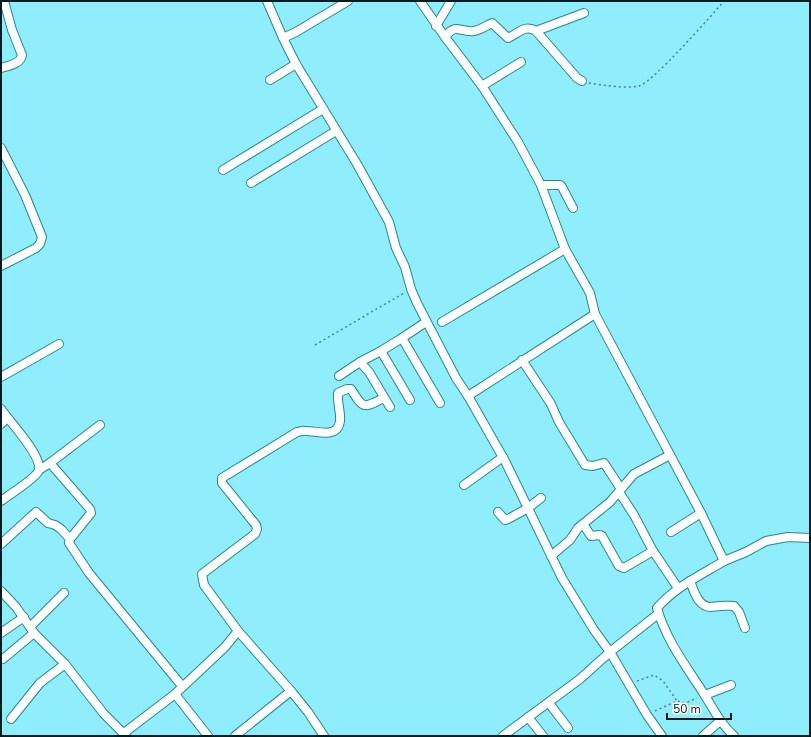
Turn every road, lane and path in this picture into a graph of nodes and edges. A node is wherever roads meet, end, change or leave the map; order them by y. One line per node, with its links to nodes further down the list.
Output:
1 (4, 1): 14 (street)
2 (267, 1): 11 (street)
3 (348, 1): 11 (street)
4 (420, 1): 8 (street)
5 (451, 1): 8 (street)
6 (724, 1): 16 (path)
7 (584, 13): 9 (street)
8 (436, 26): 10 (street)
9 (536, 31): 10 (street); 16 (street)
10 (444, 37): 17 (street)
11 (283, 38): 13 (street)
12 (520, 62): 17 (street)
13 (296, 64): 15 (street); 18 (street)
14 (1, 68)
15 (270, 80)
16 (582, 81)
17 (482, 86): 23 (street)
18 (323, 109): 19 (street); 21 (street)
19 (336, 131): 22 (street); 27 (street)
20 (1, 148): 26 (street)
21 (223, 170)
22 (251, 183)
23 (541, 185): 24 (street); 25 (street)
24 (573, 208)
25 (565, 249): 28 (street); 30 (street)
26 (1, 266)
27 (411, 289): 29 (street); 33 (path)
28 (595, 314): 35 (street); 47 (street)
29 (426, 322): 31 (street); 39 (street)
30 (442, 322)
31 (402, 338): 34 (street); 42 (street)
32 (59, 344): 38 (street)
33 (315, 346)
34 (381, 351): 36 (street); 41 (street)
35 (522, 360): 39 (street); 52 (street)
36 (360, 362): 37 (street); 40 (street)
37 (339, 376)
38 (1, 377)
39 (468, 396): 48 (street)
40 (384, 398): 43 (street); 74 (street)
41 (410, 400)
42 (440, 403)
43 (390, 408)
44 (1, 409): 45 (street)
45 (4, 421): 50 (street)
46 (100, 425): 49 (street)
47 (670, 455): 52 (street); 57 (street)
48 (503, 457): 51 (street); 55 (street)
49 (50, 463): 50 (street); 61 (street)
50 (39, 470): 54 (street)
51 (464, 485)
52 (620, 490): 58 (street); 63 (street)
53 (542, 498): 55 (street)
54 (1, 501)
55 (528, 508): 56 (street); 64 (street)
56 (498, 512)
57 (701, 513): 59 (street); 65 (street)
58 (583, 524): 63 (street); 64 (street)
59 (671, 532)
60 (810, 538): 65 (street)
61 (70, 539): 62 (street); 81 (street)
62 (1, 544)
63 (653, 552): 67 (street)
64 (551, 556): 76 (street)
65 (724, 561): 66 (street)
66 (690, 581): 67 (street); 72 (street)
67 (678, 588): 70 (street)
68 (1, 590): 71 (street)
69 (64, 593): 73 (street)
70 (658, 614): 76 (street); 84 (street)
71 (24, 617): 73 (street); 75 (street)
72 (745, 628)
73 (32, 630): 77 (street); 78 (street)
74 (238, 631): 81 (street); 82 (street)
75 (1, 634)
76 (610, 652): 79 (street); 86 (street)
77 (3, 659)
78 (65, 664): 89 (street); 92 (street)
79 (630, 684): 85 (path); 87 (street)
80 (731, 685): 84 (street)
81 (182, 686): 83 (street)
82 (291, 691): 94 (street); 95 (street)
83 (175, 694): 92 (street); 93 (street)
84 (705, 695): 85 (path); 90 (street)
85 (677, 702): 87 (path)
86 (549, 703): 88 (street); 91 (street)
87 (647, 715): 98 (street)
88 (528, 717): 96 (street); 97 (street)
89 (11, 718)
90 (720, 721): 99 (street); 100 (street)
91 (568, 728)
92 (125, 734)
93 (208, 736)
94 (235, 736)
95 (324, 736)
96 (502, 736)
97 (543, 736)
98 (662, 736)
99 (703, 736)
100 (734, 736)

